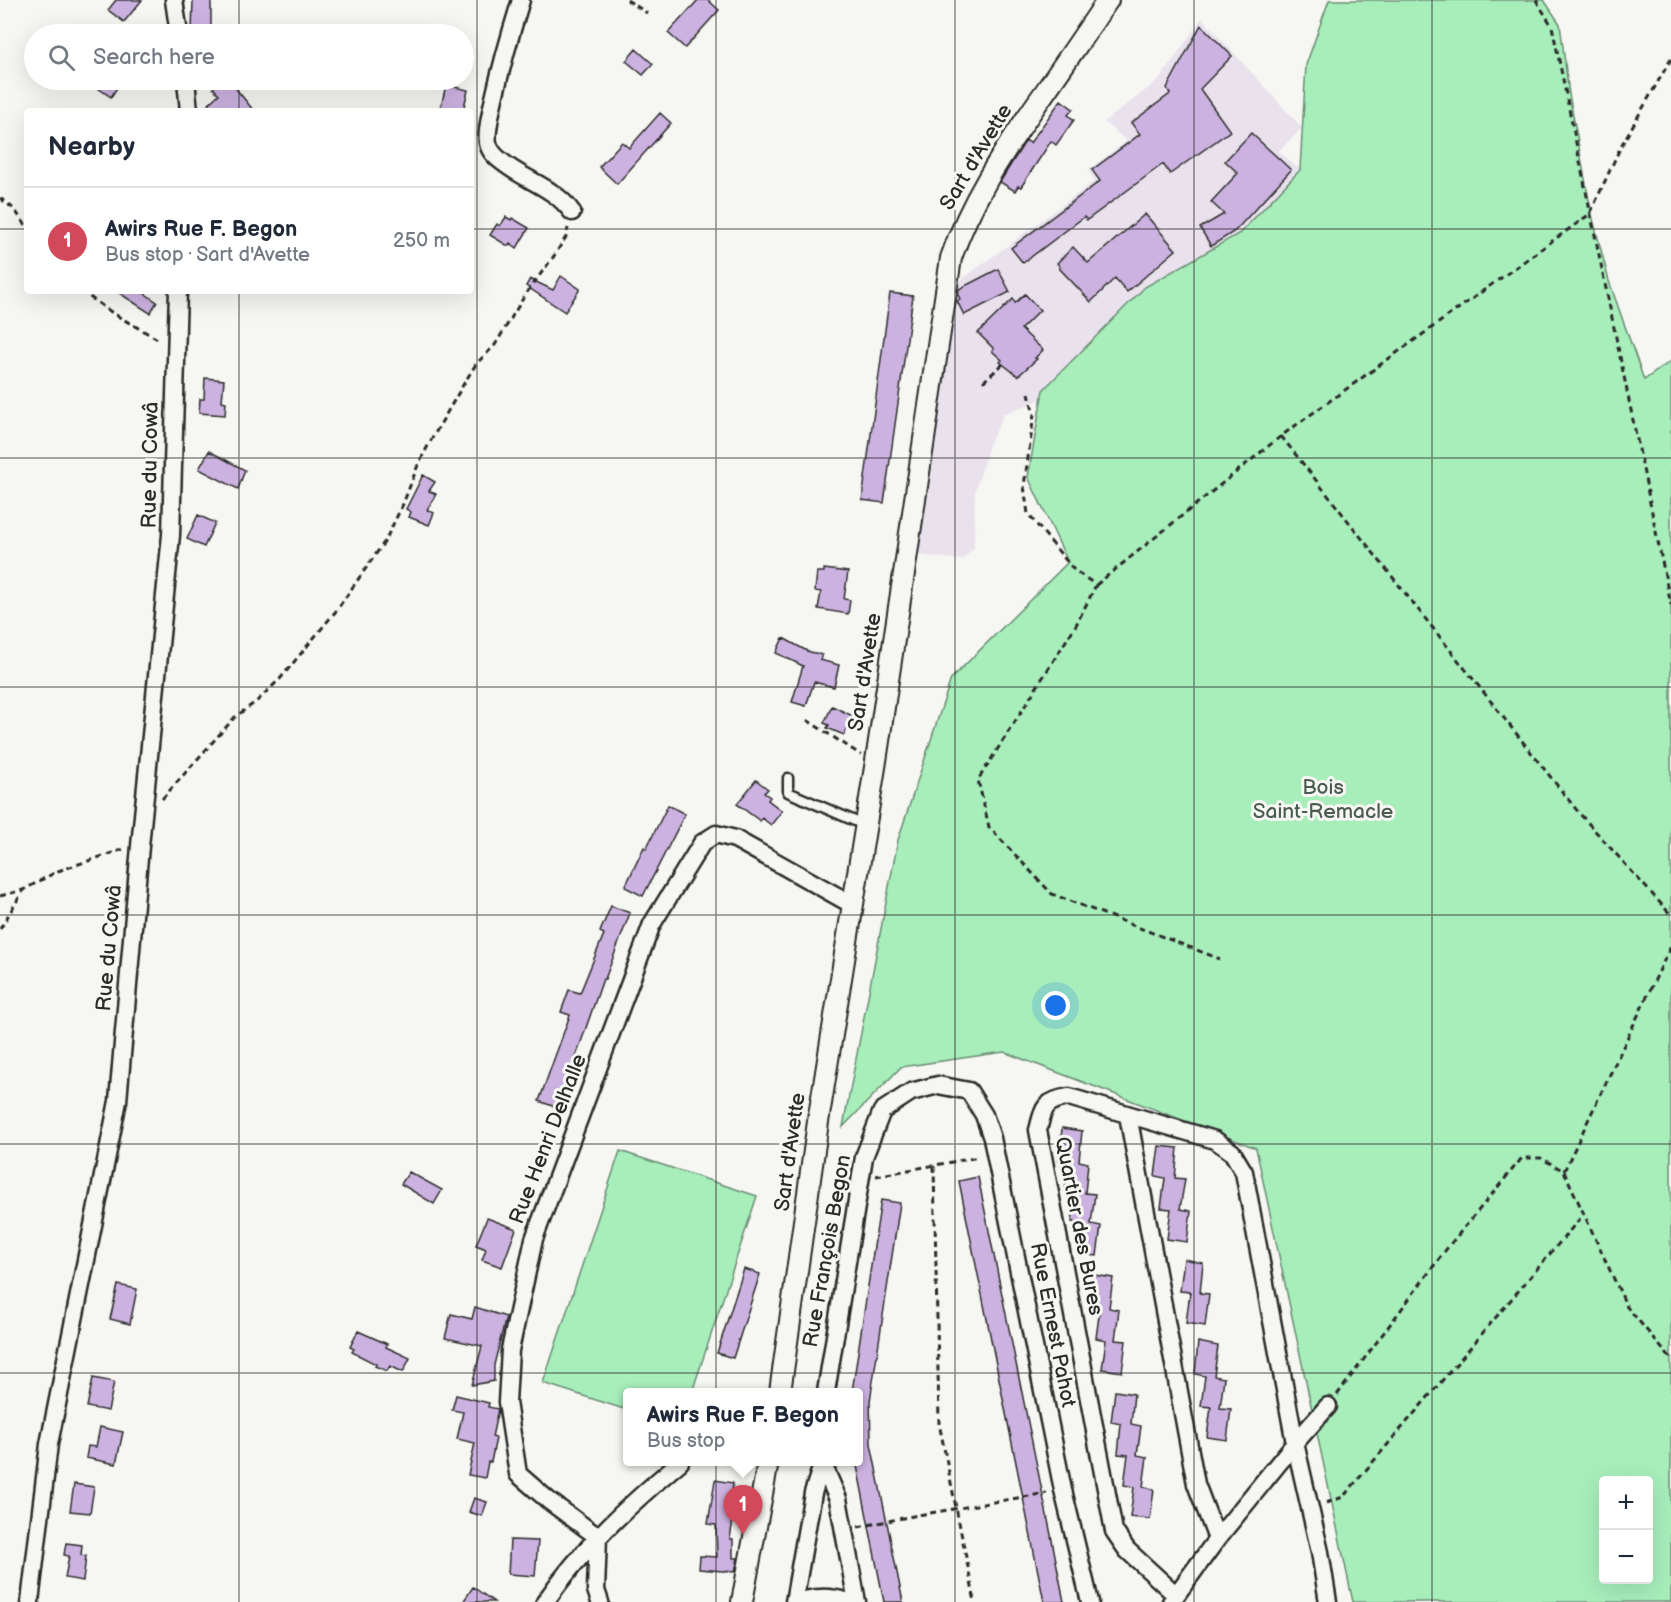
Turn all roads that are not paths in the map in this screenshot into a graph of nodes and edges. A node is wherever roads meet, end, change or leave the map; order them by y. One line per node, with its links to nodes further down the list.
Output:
1 (174, 0): 4 (street)
2 (521, 0): 7 (street)
3 (1108, 0): 10 (street, Sart d'Avette)
4 (178, 24)
5 (187, 90): 6 (street)
6 (189, 108)
7 (572, 212)
8 (178, 294): 25 (street, Rue du Cowâ)
9 (788, 778): 10 (lane)
10 (864, 825): 11 (street, Sart d'Avette)
11 (853, 905): 14 (street, Sart d'Avette); 22 (street, Rue Henri Delhalle)
12 (938, 1085): 15 (street, Rue François Begon); 31 (street, Rue Ernest Pahot)
13 (1128, 1115): 17 (street, Quartier des Bures); 23 (street); 24 (street, Quartier des Bures)
14 (781, 1388)
15 (827, 1388)
16 (1329, 1406): 17 (street)
17 (1295, 1443): 23 (street); 32 (street, Quartier des Bures)
18 (674, 1466): 22 (street)
19 (767, 1466): 28 (street)
20 (821, 1466): 29 (street)
21 (823, 1466): 30 (street)
22 (598, 1537): 26 (street); 27 (street)
23 (1217, 1539): 24 (street)
24 (1174, 1598)
25 (30, 1602)
26 (545, 1602)
27 (600, 1602)
28 (742, 1602)
29 (849, 1602)
30 (857, 1602)
31 (1090, 1602)
32 (1328, 1602)

